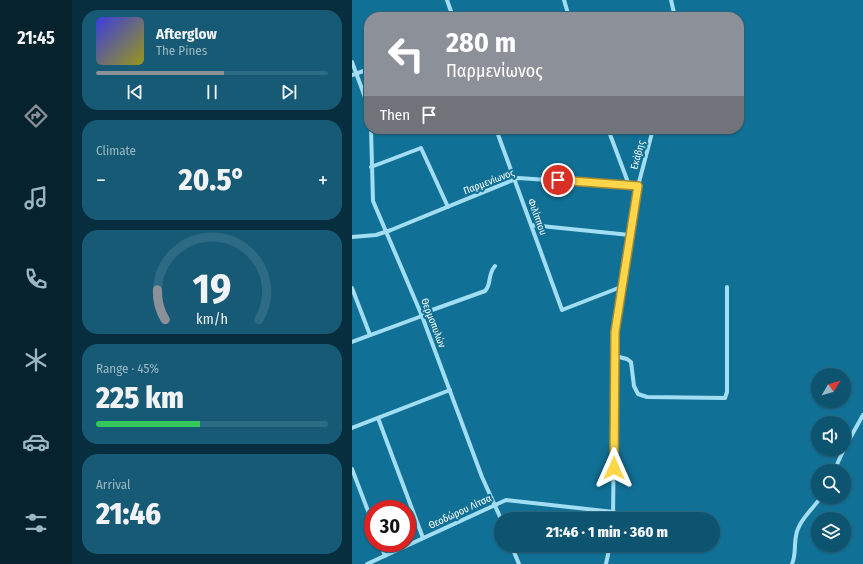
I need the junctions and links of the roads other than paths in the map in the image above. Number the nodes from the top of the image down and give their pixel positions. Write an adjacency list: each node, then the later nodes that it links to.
1 (447, 0): 4 (street)
2 (564, 0): 5 (street)
3 (671, 0): 6 (street)
4 (451, 12)
5 (568, 12)
6 (674, 12)
7 (352, 62): 9 (street)
8 (364, 71): 9 (street)
9 (354, 74): 10 (street)
10 (364, 97)
11 (371, 134): 15 (street, Θερμοπυλών)
12 (498, 134): 16 (street, Φιλίππου)
13 (610, 134): 17 (street)
14 (652, 134): 18 (street, Εκάβης)
15 (371, 167): 19 (street); 21 (street, Θερμοπυλών)
16 (515, 179): 17 (street, Παρμενίωνος); 19 (street, Παρμενίωνος); 20 (street, Φιλίππου)
17 (629, 185): 18 (street, Παρμενίωνος)
18 (638, 186): 22 (street, Εκάβης)
19 (448, 207): 21 (street, Παρμενίωνος)
20 (531, 225): 22 (street); 25 (street, Φιλίππου)
21 (386, 232): 23 (street, Παρμενίωνος); 28 (street, Θερμοπυλών)
22 (630, 235): 25 (street, Εκάβης)
23 (352, 237)
24 (495, 266): 28 (street)
25 (621, 287): 31 (street, Εκάβης)
26 (727, 287): 31 (street)
27 (352, 288): 29 (street)
28 (422, 315): 29 (street); 32 (street, Θερμοπυλών)
29 (370, 335): 30 (street)
30 (352, 342)
31 (615, 356): 42 (street, Εκάβης)
32 (450, 390): 34 (street); 40 (street, Θερμοπυλών)
33 (863, 415): 36 (street)
34 (378, 418): 35 (street); 43 (street)
35 (352, 428)
36 (851, 436)
37 (352, 469): 38 (street)
38 (364, 500)
39 (816, 504): 51 (street)
40 (494, 505): 41 (street, Θερμοπυλών); 42 (street, Θεοδώρου Λίτσα); 43 (street, Θεοδώρου Λίτσα)
41 (498, 512)
42 (614, 512)
43 (423, 538): 47 (street, Θεοδώρου Λίτσα)
44 (383, 552): 47 (street)
45 (514, 552): 49 (street)
46 (609, 552): 50 (street)
47 (385, 556): 48 (street, Θεοδώρου Λίτσα)
48 (367, 564)
49 (518, 564)
50 (606, 564)
51 (792, 564)

